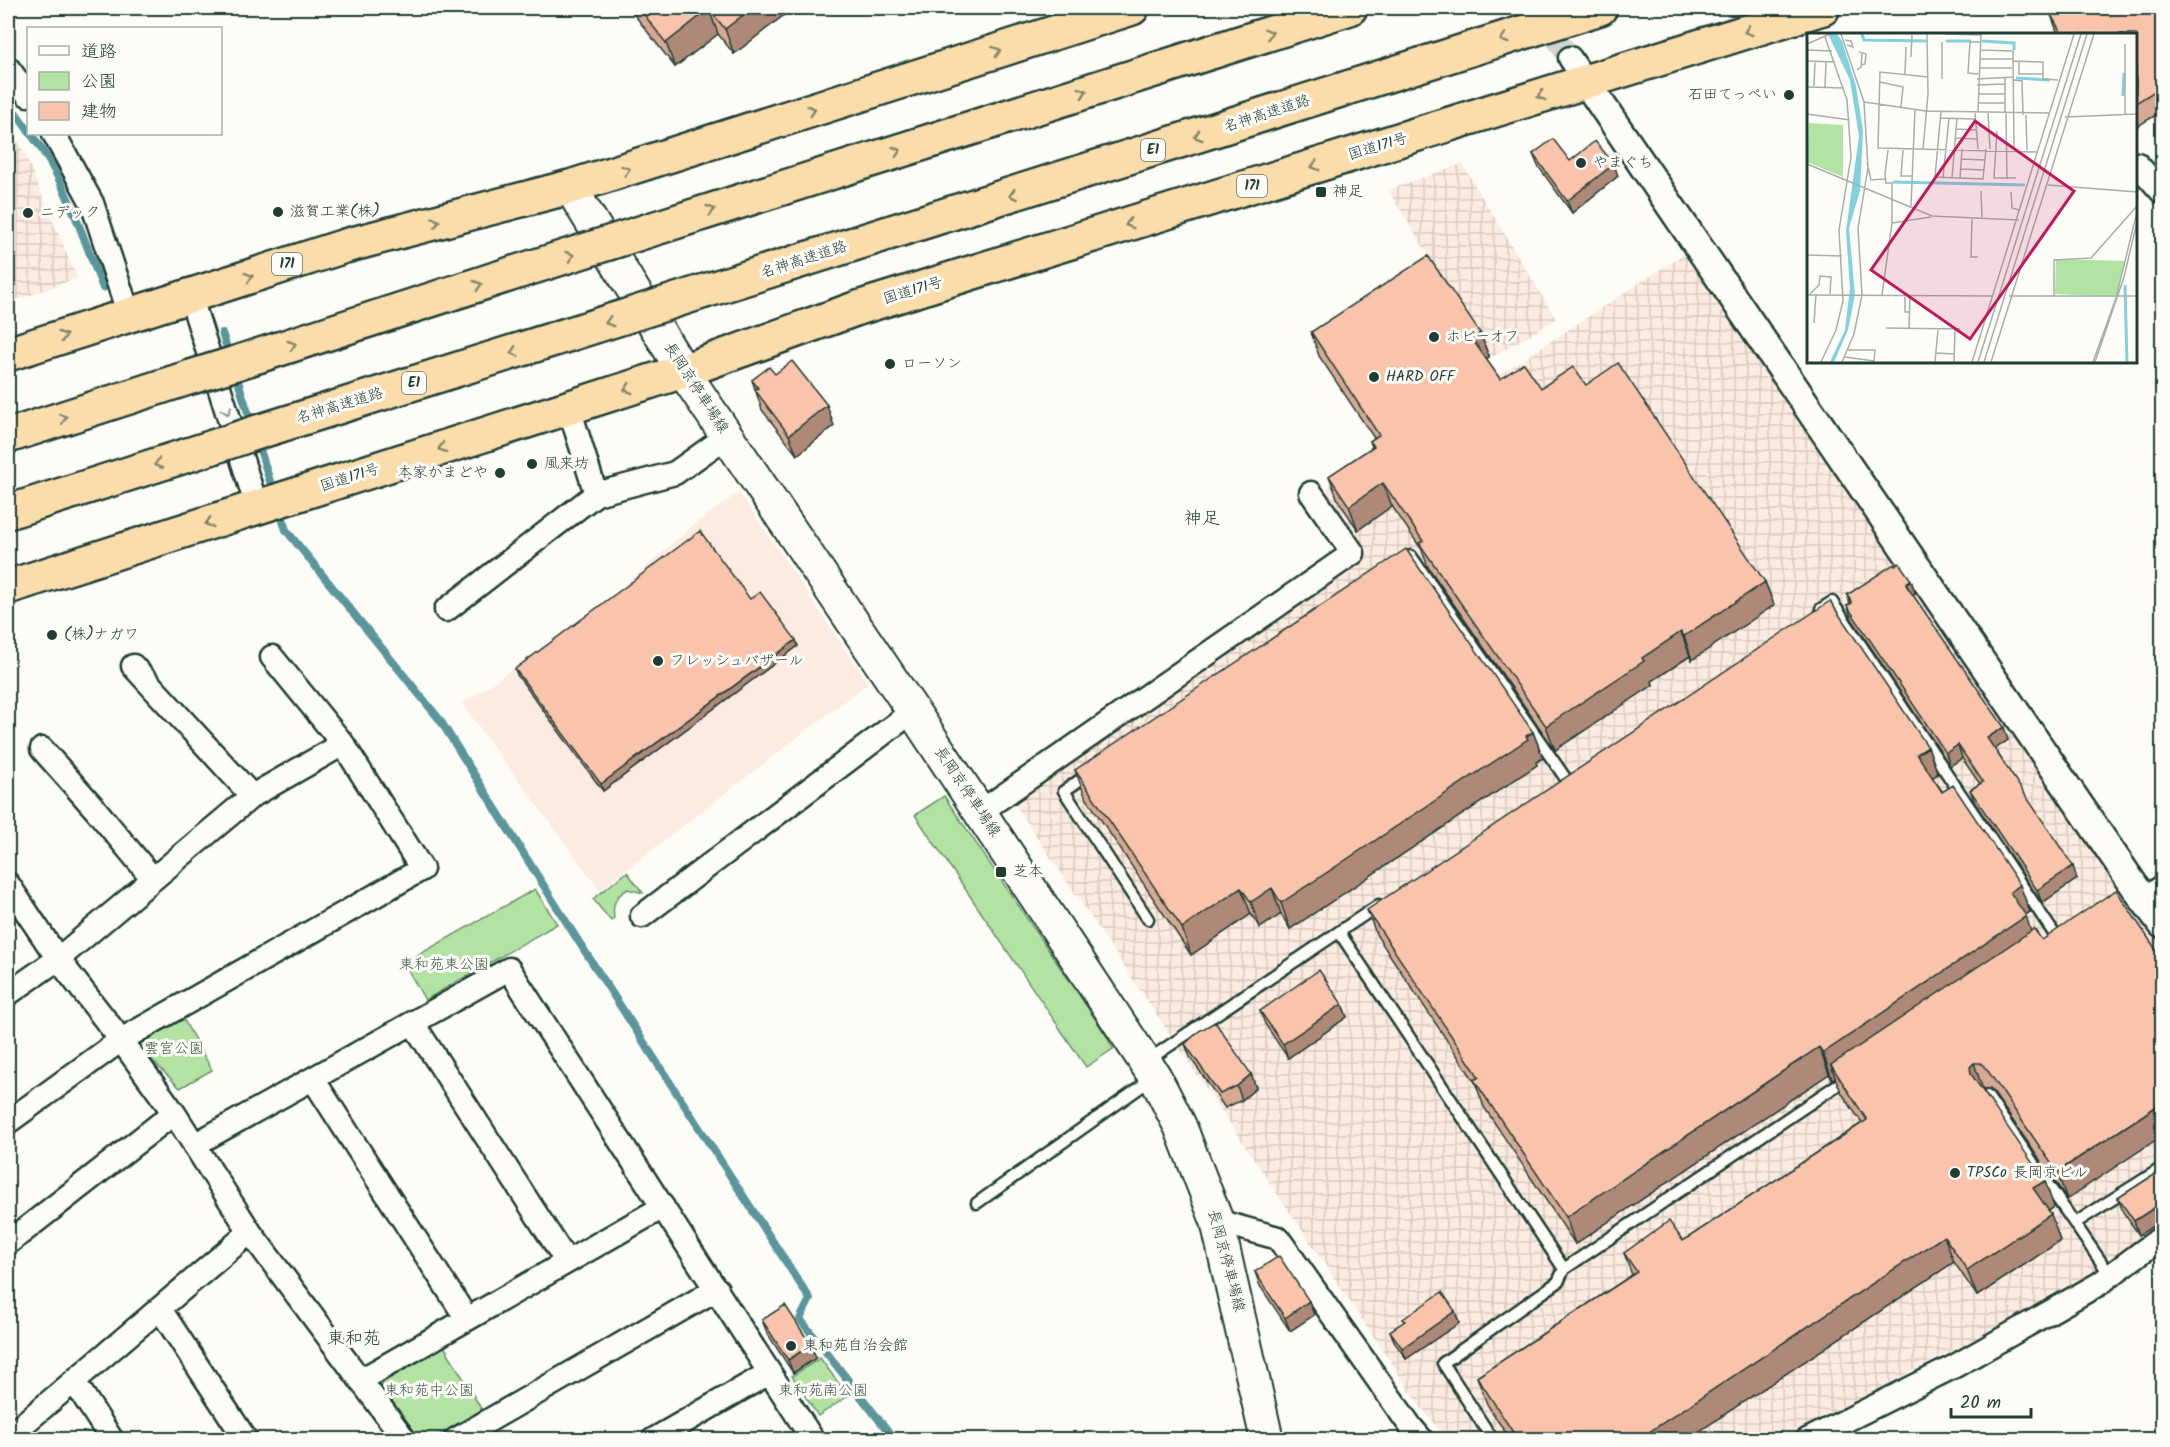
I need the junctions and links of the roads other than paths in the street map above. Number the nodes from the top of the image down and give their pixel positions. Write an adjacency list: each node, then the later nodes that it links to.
1 (1132, 8): 10 (highway, 171, one-way to 1)
2 (1350, 8): 17 (highway, one-way to 2, bridge)
3 (1600, 8): 22 (highway, 名神高速道路 / E1, one-way to 22, bridge)
4 (1823, 8): 6 (highway, 国道171号 / 171, one-way to 6)
5 (8, 68): 7 (street)
6 (1578, 70): 15 (highway, 国道171号 / 171, one-way to 15); 40 (street)
7 (27, 94)
8 (55, 135): 13 (street)
9 (2137, 164): 11 (street)
10 (570, 188): 12 (highway, 171, one-way to 10); 15 (main road, 長岡京停車場線)
11 (2163, 192)
12 (190, 295): 13 (highway, 171); 21 (street, one-way to 21)
13 (129, 315): 14 (highway, 171, one-way to 13)
14 (8, 354)
15 (684, 371): 16 (highway, 国道171号 / 171, one-way to 16); 18 (main road, 長岡京停車場線)
16 (569, 408): 20 (street); 21 (highway, 国道171号 / 171, one-way to 21)
17 (8, 436)
18 (727, 436): 20 (street); 29 (main road, 長岡京停車場線)
19 (1311, 493): 37 (street)
20 (596, 494): 25 (street)
21 (270, 503): 24 (highway, 国道171号 / 171, one-way to 24)
22 (8, 512)
23 (1391, 569): 34 (lane)
24 (8, 587)
25 (446, 610)
26 (1812, 615): 46 (lane)
27 (272, 657): 30 (street)
28 (133, 666): 36 (street)
29 (913, 711): 37 (main road, 長岡京停車場線); 42 (street)
30 (343, 744): 36 (street); 52 (street)
31 (42, 749): 38 (street)
32 (1103, 764): 43 (lane)
33 (1576, 773): 34 (lane)
34 (1566, 779): 35 (lane)
35 (1557, 786)
36 (252, 796): 38 (street)
37 (980, 812): 53 (main road, 長岡京停車場線)
38 (153, 879): 49 (street)
39 (8, 884): 49 (street)
40 (2153, 893): 44 (street)
41 (1389, 898): 45 (lane)
42 (642, 916)
43 (1148, 919)
44 (2163, 924)
45 (1339, 932): 53 (lane); 69 (lane)
46 (2056, 938): 47 (lane); 48 (lane)
47 (2071, 939)
48 (2046, 945)
49 (58, 959): 50 (street); 52 (street)
50 (8, 993)
51 (413, 1023): 55 (street); 62 (street); 68 (street)
52 (120, 1040): 57 (street); 58 (street)
53 (1150, 1069): 61 (lane); 63 (main road, 長岡京停車場線)
54 (1859, 1070): 69 (lane)
55 (313, 1079): 59 (street); 73 (street)
56 (1987, 1096): 64 (lane)
57 (174, 1113): 59 (street); 67 (street)
58 (8, 1122)
59 (194, 1145): 65 (street)
60 (2163, 1168): 64 (lane)
61 (977, 1203)
62 (663, 1207): 68 (street); 71 (street)
63 (1217, 1221): 84 (main road, 長岡京停車場線); 85 (street)
64 (2075, 1223): 70 (lane)
65 (250, 1232): 72 (street); 75 (street)
66 (2163, 1237): 70 (street)
67 (8, 1243)
68 (567, 1262): 73 (street)
69 (1564, 1269): 86 (lane)
70 (2110, 1275): 87 (street)
71 (717, 1289): 74 (street); 81 (street)
72 (160, 1309): 76 (street); 79 (street)
73 (467, 1319): 75 (street)
74 (769, 1373): 82 (street); 83 (street)
75 (361, 1380): 80 (street)
76 (74, 1381): 77 (street); 78 (street)
77 (8, 1437)
78 (112, 1440)
79 (246, 1440)
80 (405, 1440)
81 (455, 1440)
82 (653, 1440)
83 (813, 1440)
84 (1267, 1440)
85 (1422, 1440)
86 (1493, 1440)
87 (1808, 1440)

